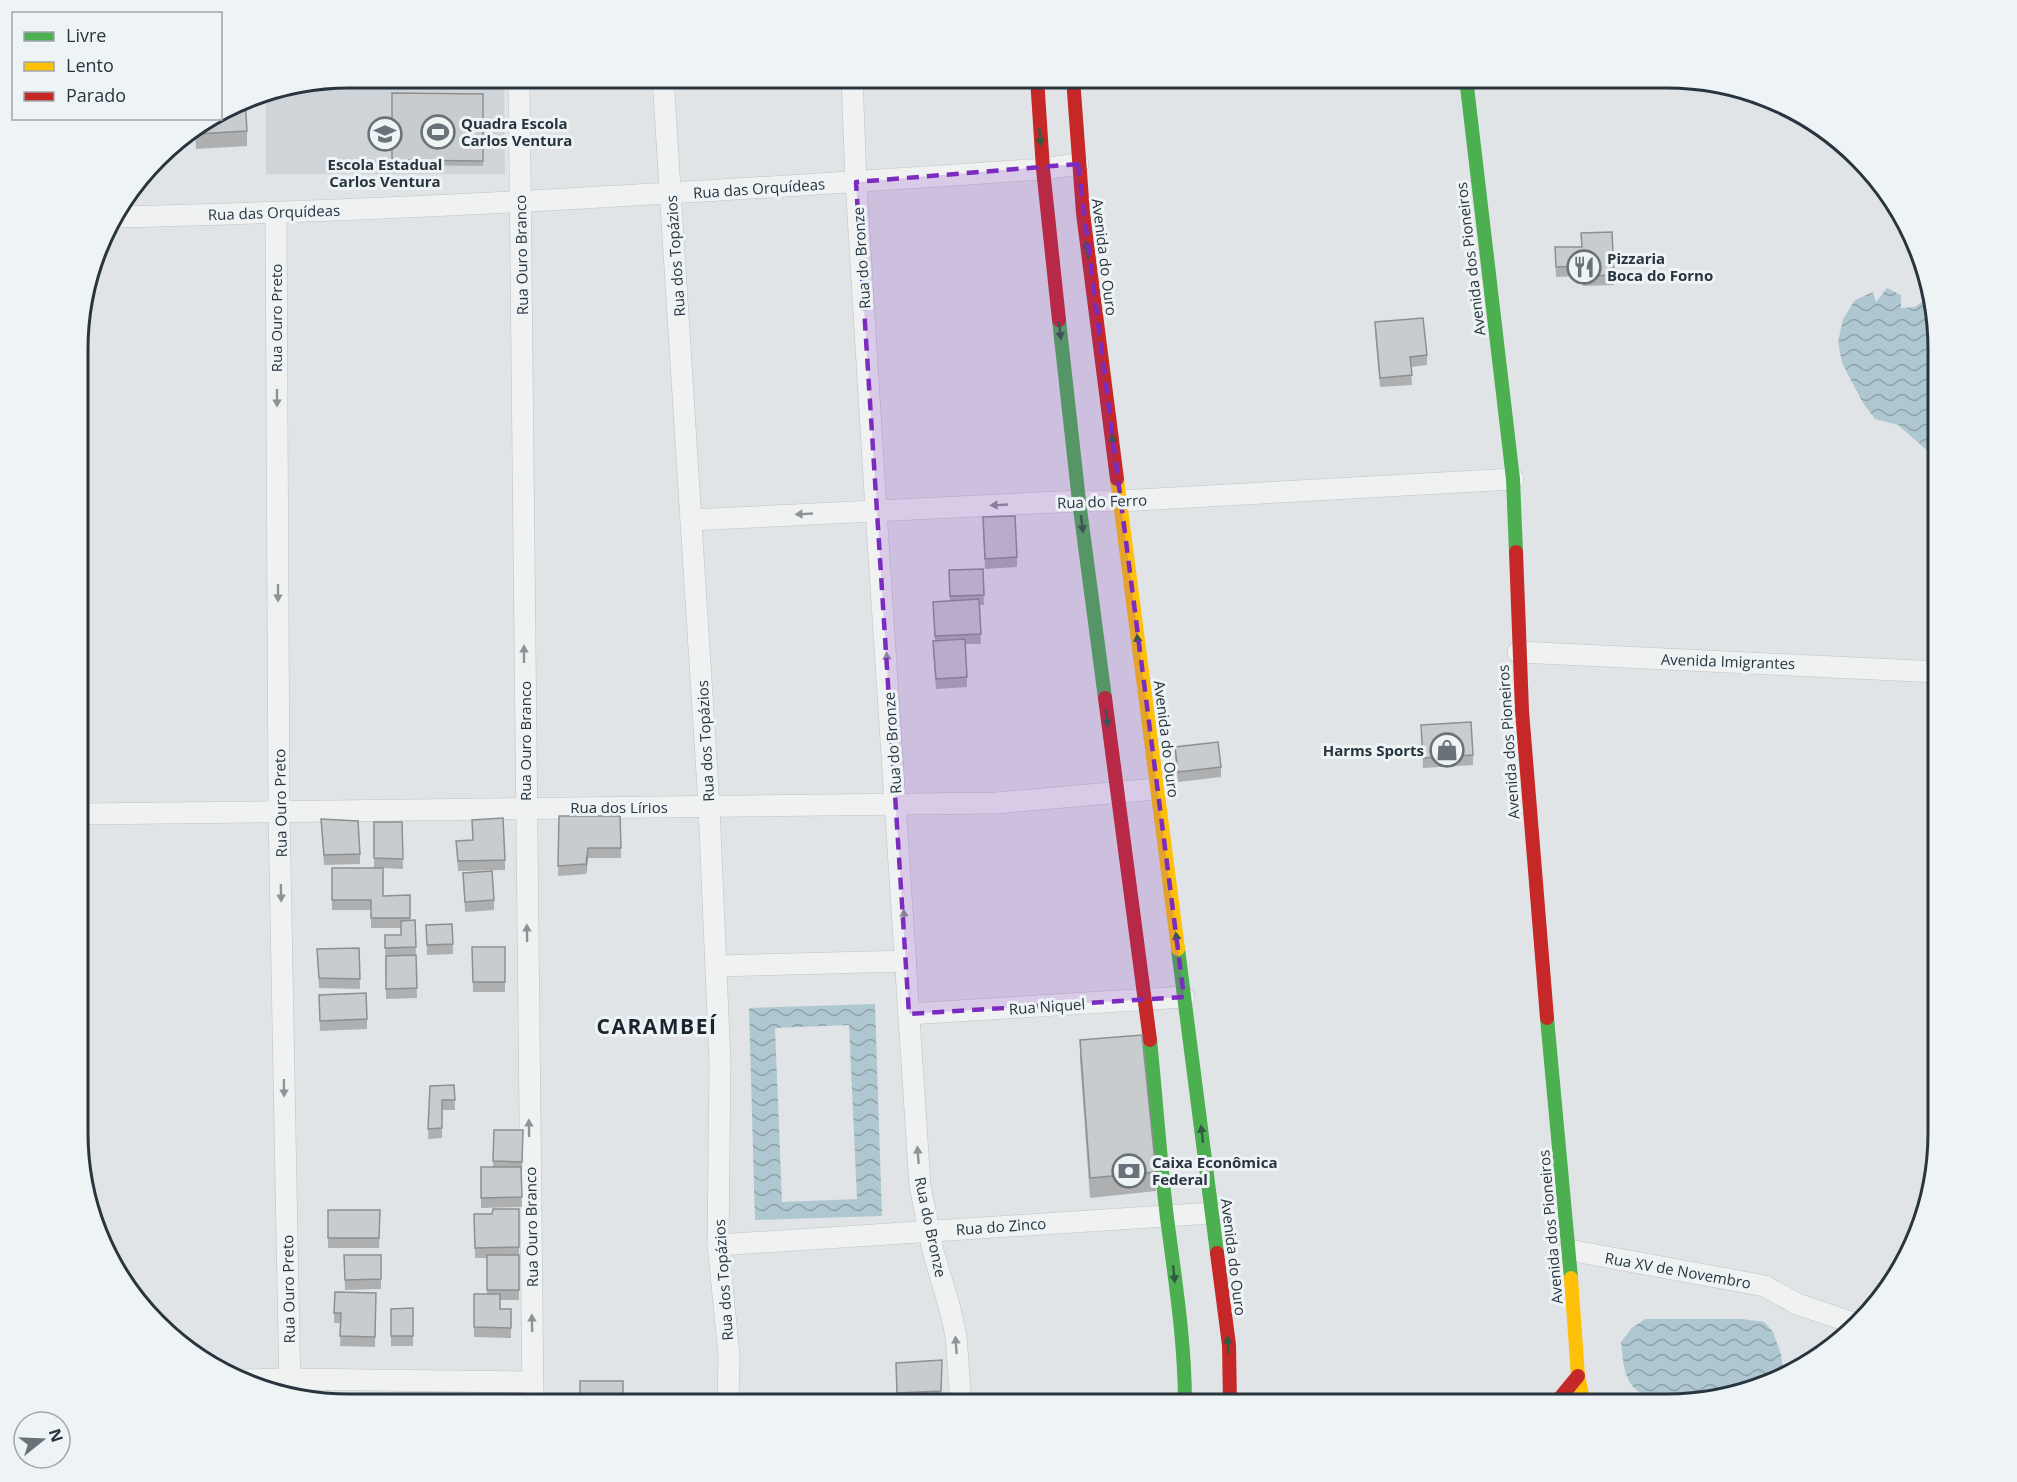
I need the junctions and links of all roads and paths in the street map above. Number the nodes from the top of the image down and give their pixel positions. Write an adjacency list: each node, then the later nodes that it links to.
1 (519, 89): 11 (street, Rua Ouro Branco)
2 (664, 89): 10 (street, Rua dos Topázios)
3 (852, 89): 9 (street, Rua do Bronze)
4 (1038, 89): 8 (street, one-way to 8)
5 (1074, 89): 7 (street, Avenida do Ouro)
6 (1467, 89): 14 (street, Avenida dos Pioneiros)
7 (1078, 164): 8 (street, Rua das Orquídeas); 16 (street, Avenida do Ouro, one-way to 7)
8 (1043, 169): 9 (street, Rua das Orquídeas); 15 (street, one-way to 15)
9 (856, 182): 10 (street, Rua das Orquídeas); 17 (street, Rua do Bronze)
10 (671, 194): 11 (street, Rua das Orquídeas); 18 (street, Rua dos Topázios)
11 (520, 202): 12 (street, Rua das Orquídeas); 25 (street, Rua Ouro Branco, one-way to 11)
12 (276, 213): 13 (street, Rua das Orquídeas); 26 (street, Rua Ouro Preto, one-way to 26)
13 (124, 217)
14 (1513, 479): 16 (street, Rua do Ferro); 19 (street, Avenida dos Pioneiros)
15 (1079, 501): 16 (street, Rua do Ferro); 17 (street, Rua do Ferro, one-way to 17); 22 (street, one-way to 22)
16 (1120, 501): 21 (street, Avenida do Ouro, one-way to 16)
17 (876, 510): 18 (street, Rua do Ferro, one-way to 18); 23 (street, Rua do Bronze, one-way to 17)
18 (691, 520): 24 (street, Rua dos Topázios)
19 (1518, 652): 20 (street, Avenida Imigrantes); 37 (street, Avenida dos Pioneiros)
20 (1928, 672)
21 (1156, 789): 22 (street, Rua dos Lírios); 30 (street, Avenida do Ouro, one-way to 21)
22 (1117, 791): 23 (street, Rua dos Lírios); 31 (street)
23 (897, 805): 24 (street, Rua dos Lírios); 28 (street, Rua do Bronze, one-way to 23)
24 (709, 806): 25 (street, Rua dos Lírios); 29 (street, Rua dos Topázios)
25 (525, 807): 26 (street, Rua dos Lírios); 40 (street, Rua Ouro Branco, one-way to 25)
26 (279, 812): 27 (street, Rua dos Lírios); 41 (street, Rua Ouro Preto, one-way to 41)
27 (88, 814)
28 (906, 961): 29 (street); 32 (street, Rua do Bronze)
29 (716, 966): 36 (street, Rua dos Topázios)
30 (1184, 997): 31 (street, Rua Niquel); 33 (street, Avenida do Ouro, one-way to 30)
31 (1146, 999): 32 (street, Rua Niquel); 34 (street)
32 (909, 1014): 35 (street, Rua do Bronze, one-way to 32)
33 (1212, 1213): 34 (street, Rua do Zinco); 46 (street, Avenida do Ouro, one-way to 33)
34 (1167, 1215): 35 (street, Rua do Zinco); 45 (street, one-way to 45)
35 (929, 1231): 36 (street, Rua do Zinco); 44 (street, Rua do Bronze, one-way to 35)
36 (718, 1245): 43 (street, Rua dos Topázios)
37 (1569, 1250): 38 (street, Rua XV de Novembro); 39 (street, Avenida dos Pioneiros)
38 (1848, 1321)
39 (1578, 1376): 47 (street); 48 (street, Avenida dos Pioneiros)
40 (532, 1382): 41 (street); 42 (street, Rua Ouro Branco)
41 (290, 1386)
42 (532, 1394)
43 (728, 1394)
44 (960, 1394)
45 (1185, 1394)
46 (1230, 1394)
47 (1563, 1394)
48 (1582, 1394)

